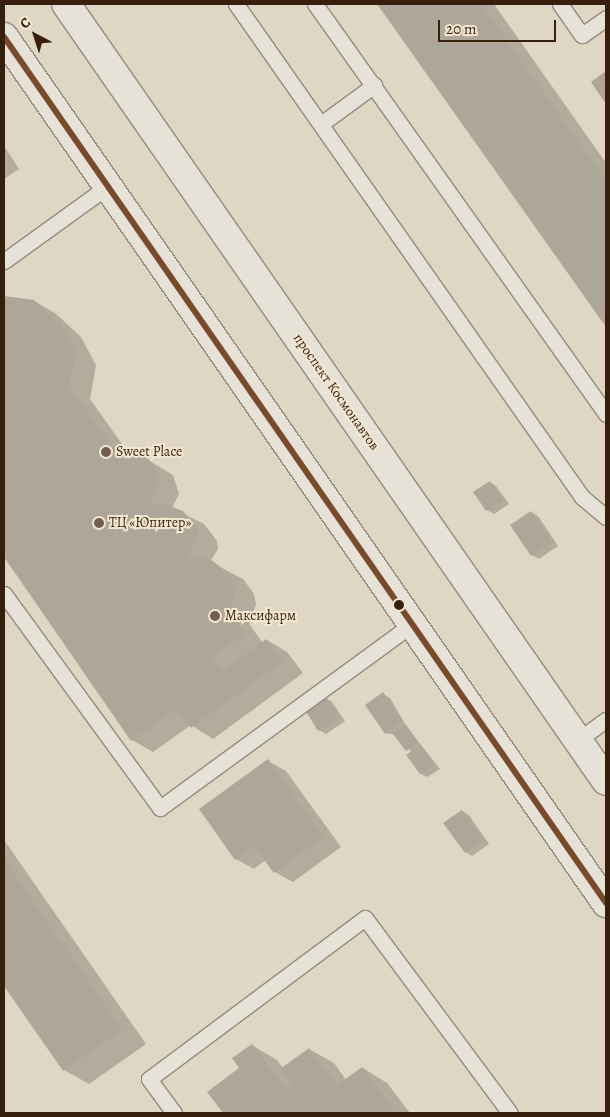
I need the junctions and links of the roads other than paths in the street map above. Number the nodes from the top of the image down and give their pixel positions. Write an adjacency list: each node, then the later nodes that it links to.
1 (66, 4): 16 (street, проспект Космонавтов)
2 (236, 4): 8 (lane)
3 (315, 4): 7 (lane)
4 (560, 4): 5 (lane)
5 (606, 18)
6 (4, 37): 9 (street)
7 (374, 85): 8 (lane); 11 (lane)
8 (320, 124): 12 (lane)
9 (108, 186): 10 (lane); 14 (street)
10 (4, 261)
11 (606, 414)
12 (606, 517)
13 (4, 594): 14 (lane)
14 (412, 624): 18 (street)
15 (606, 720): 16 (lane)
16 (578, 740): 17 (street, проспект Космонавтов)
17 (606, 781)
18 (606, 903)
19 (174, 1113): 20 (lane)
20 (510, 1113)

